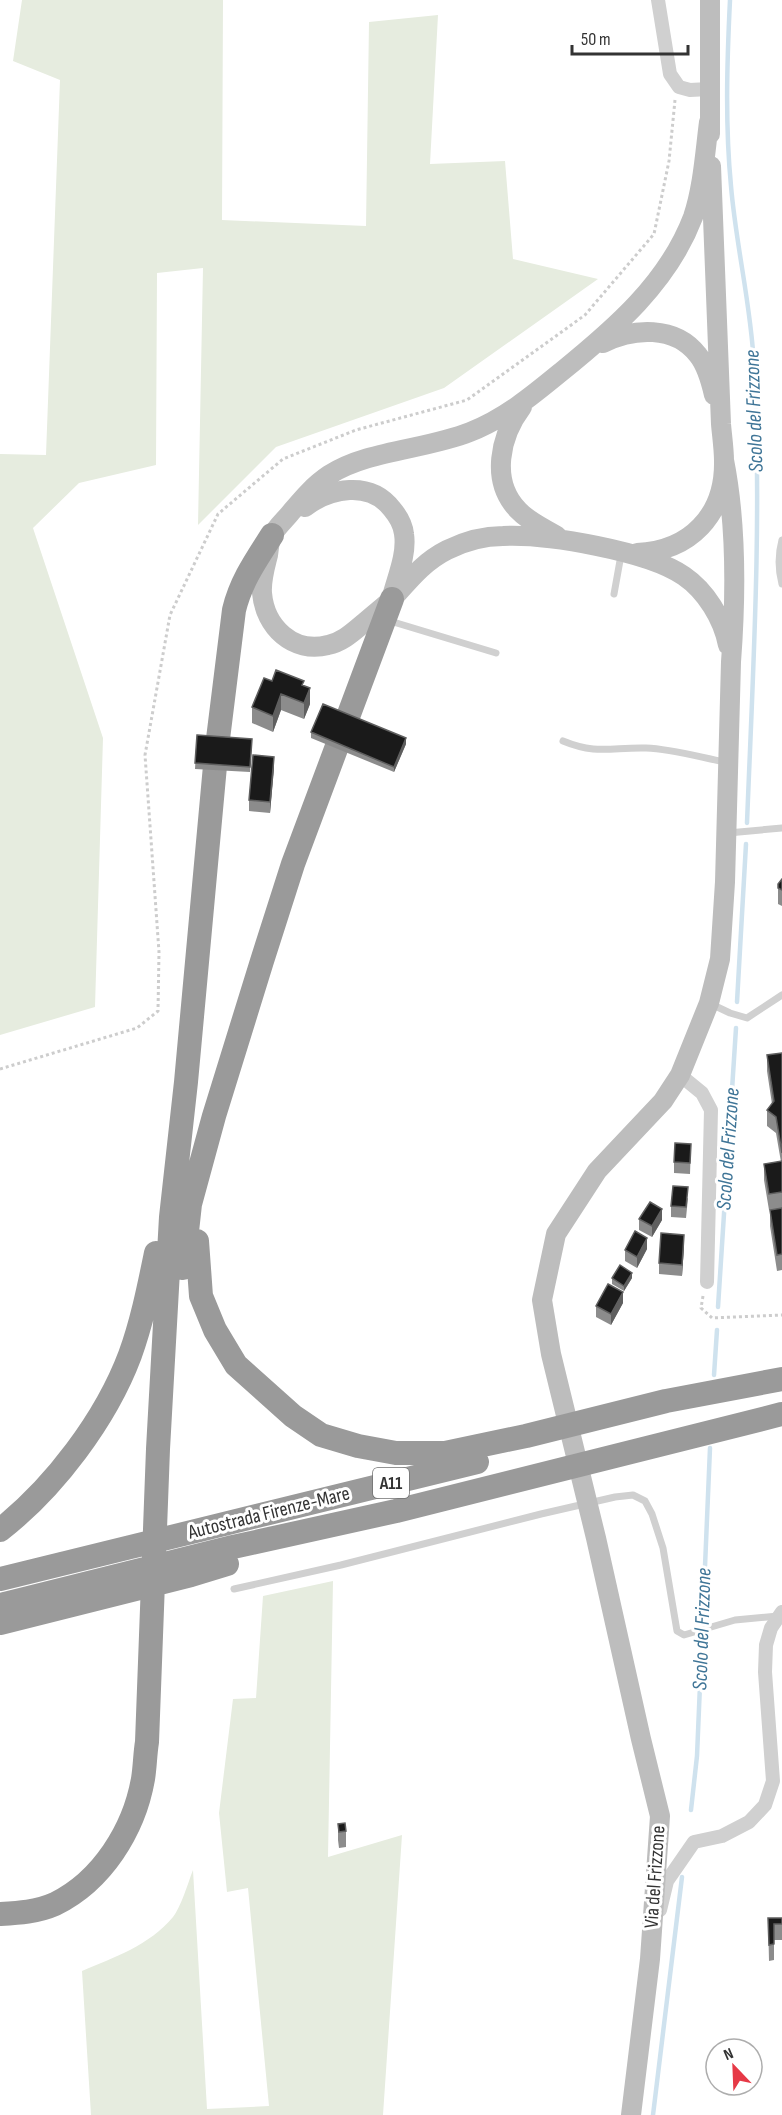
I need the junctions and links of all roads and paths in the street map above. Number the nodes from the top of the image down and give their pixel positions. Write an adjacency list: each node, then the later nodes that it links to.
1 (658, 0): 3 (street)
2 (710, 0): 4 (main road)
3 (679, 87): 4 (street); 25 (path)
4 (709, 89): 5 (main road)
5 (709, 122): 6 (main road); 8 (main road)
6 (589, 349): 7 (main road); 8 (main road)
7 (530, 398): 10 (main road); 11 (main road)
8 (721, 424): 9 (main road)
9 (724, 460): 13 (main road); 18 (main road)
10 (275, 531): 16 (main road); 16 (main road); 27 (highway)
11 (564, 540): 13 (main road); 16 (main road)
12 (782, 540): 14 (lane)
13 (625, 553): 15 (lane); 18 (main road)
14 (782, 584)
15 (614, 594)
16 (388, 609): 17 (lane); 28 (highway)
17 (496, 653)
18 (731, 662): 20 (main road, Via del Frizzone)
19 (562, 741): 20 (lane)
20 (728, 763): 22 (main road, Via del Frizzone)
21 (782, 828): 22 (lane)
22 (726, 833): 24 (main road, Via del Frizzone)
23 (782, 995): 24 (lane)
24 (709, 1003): 26 (main road, Via del Frizzone)
25 (0, 1069)
26 (681, 1074): 29 (street); 45 (main road, Via del Frizzone)
27 (186, 1082): 34 (highway); 36 (highway)
28 (214, 1116): 31 (highway); 34 (highway)
29 (707, 1282): 30 (path)
30 (782, 1315)
31 (782, 1379)
32 (782, 1387): 37 (highway, Autostrada Firenze-Mare / A11)
33 (782, 1414): 35 (highway, Autostrada Firenze-Mare / A11)
34 (165, 1450): 42 (highway)
35 (396, 1511): 39 (highway, Autostrada Firenze-Mare / A11); 41 (highway)
36 (0, 1530)
37 (0, 1579)
38 (234, 1589): 40 (lane)
39 (0, 1605)
40 (780, 1614): 45 (street)
41 (0, 1623)
42 (157, 1651): 43 (highway); 44 (highway)
43 (0, 1914)
44 (0, 1927)
45 (650, 1959): 46 (main road, Via del Frizzone)
46 (630, 2115)

